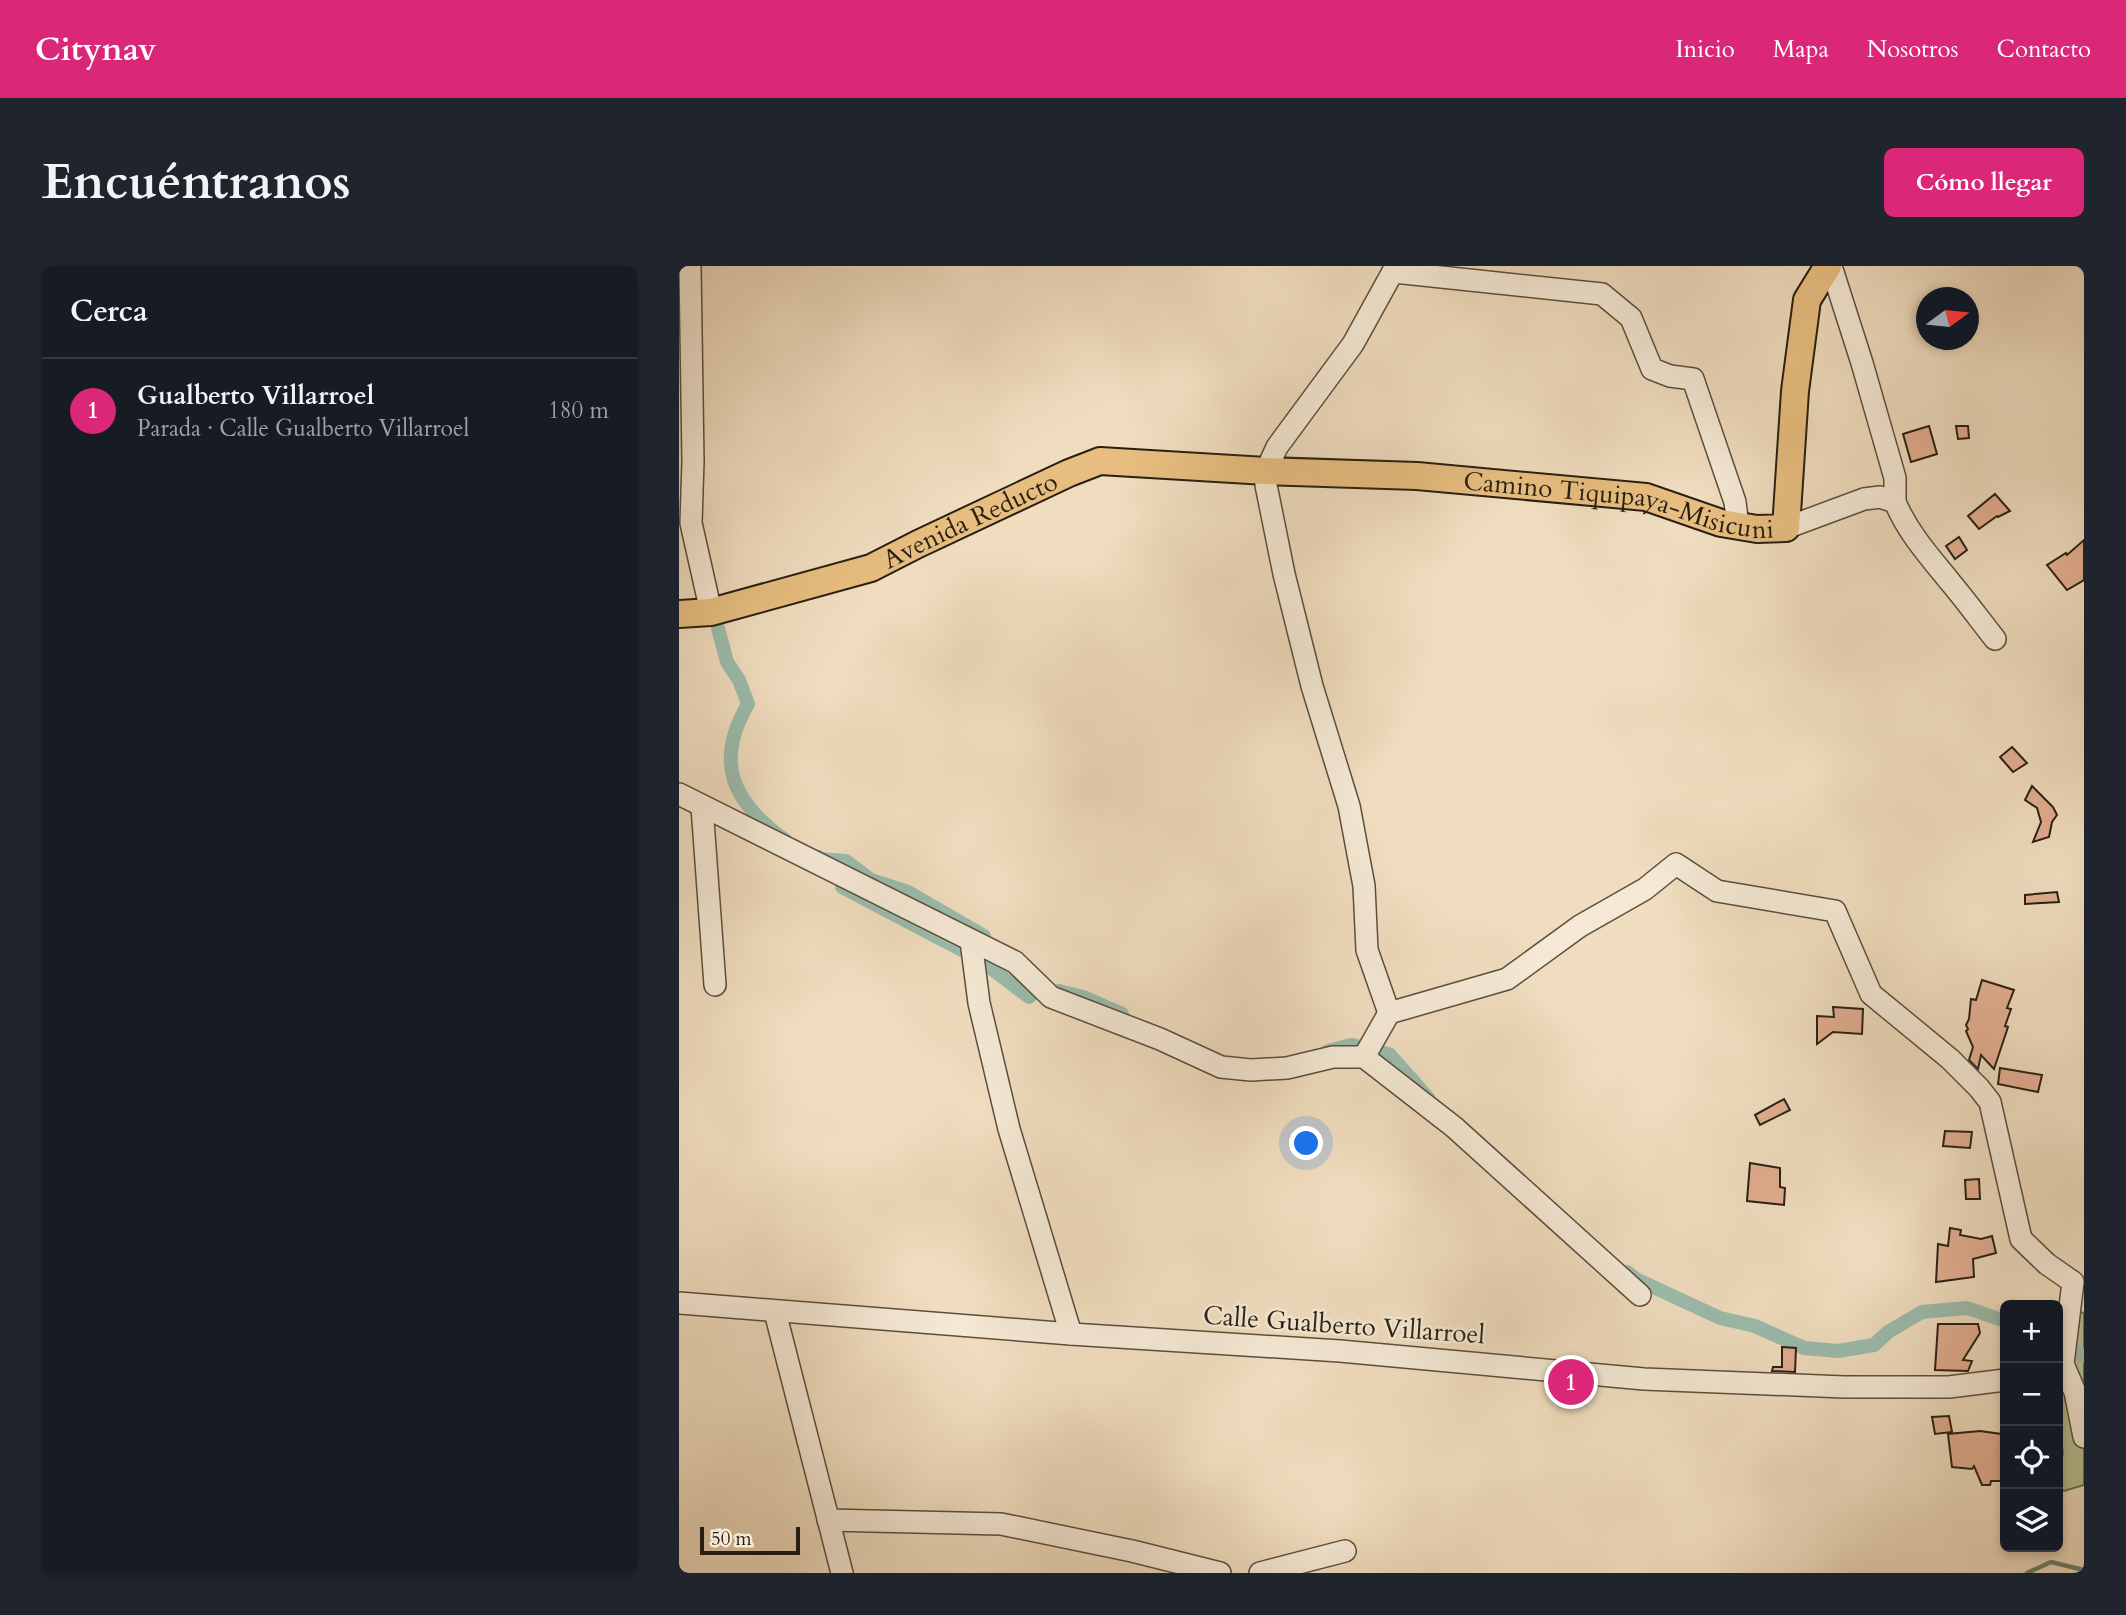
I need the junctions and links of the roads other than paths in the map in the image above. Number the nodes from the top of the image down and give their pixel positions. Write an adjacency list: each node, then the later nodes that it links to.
1 (690, 266): 8 (street)
2 (1829, 266): 5 (street); 7 (main road, Camino Tiquipaya-Misicuni)
3 (1395, 269): 4 (street); 6 (street)
4 (1266, 471): 6 (main road, Camino Tiquipaya-Misicuni); 8 (main road, Avenida Reducto); 15 (street)
5 (1895, 502): 7 (street); 10 (street)
6 (1738, 526): 7 (main road, Camino Tiquipaya-Misicuni)
7 (1786, 528)
8 (711, 612): 9 (main road, Avenida Reducto)
9 (679, 614)
10 (1995, 639)
11 (679, 794): 12 (street)
12 (702, 807): 13 (street); 14 (street)
13 (971, 941): 16 (street); 20 (street)
14 (715, 985)
15 (1389, 1013): 16 (street); 21 (street)
16 (1364, 1057): 17 (street)
17 (1640, 1295)
18 (679, 1303): 19 (street, Calle Gualberto Villarroel)
19 (775, 1312): 20 (street, Calle Gualberto Villarroel); 25 (street)
20 (1071, 1334): 23 (street, Calle Gualberto Villarroel)
21 (2060, 1363)
22 (2063, 1370): 24 (street)
23 (2000, 1381)
24 (2084, 1437)
25 (828, 1520): 27 (street); 28 (street)
26 (1345, 1551): 29 (street)
27 (842, 1573)
28 (1220, 1573)
29 (1260, 1573)

